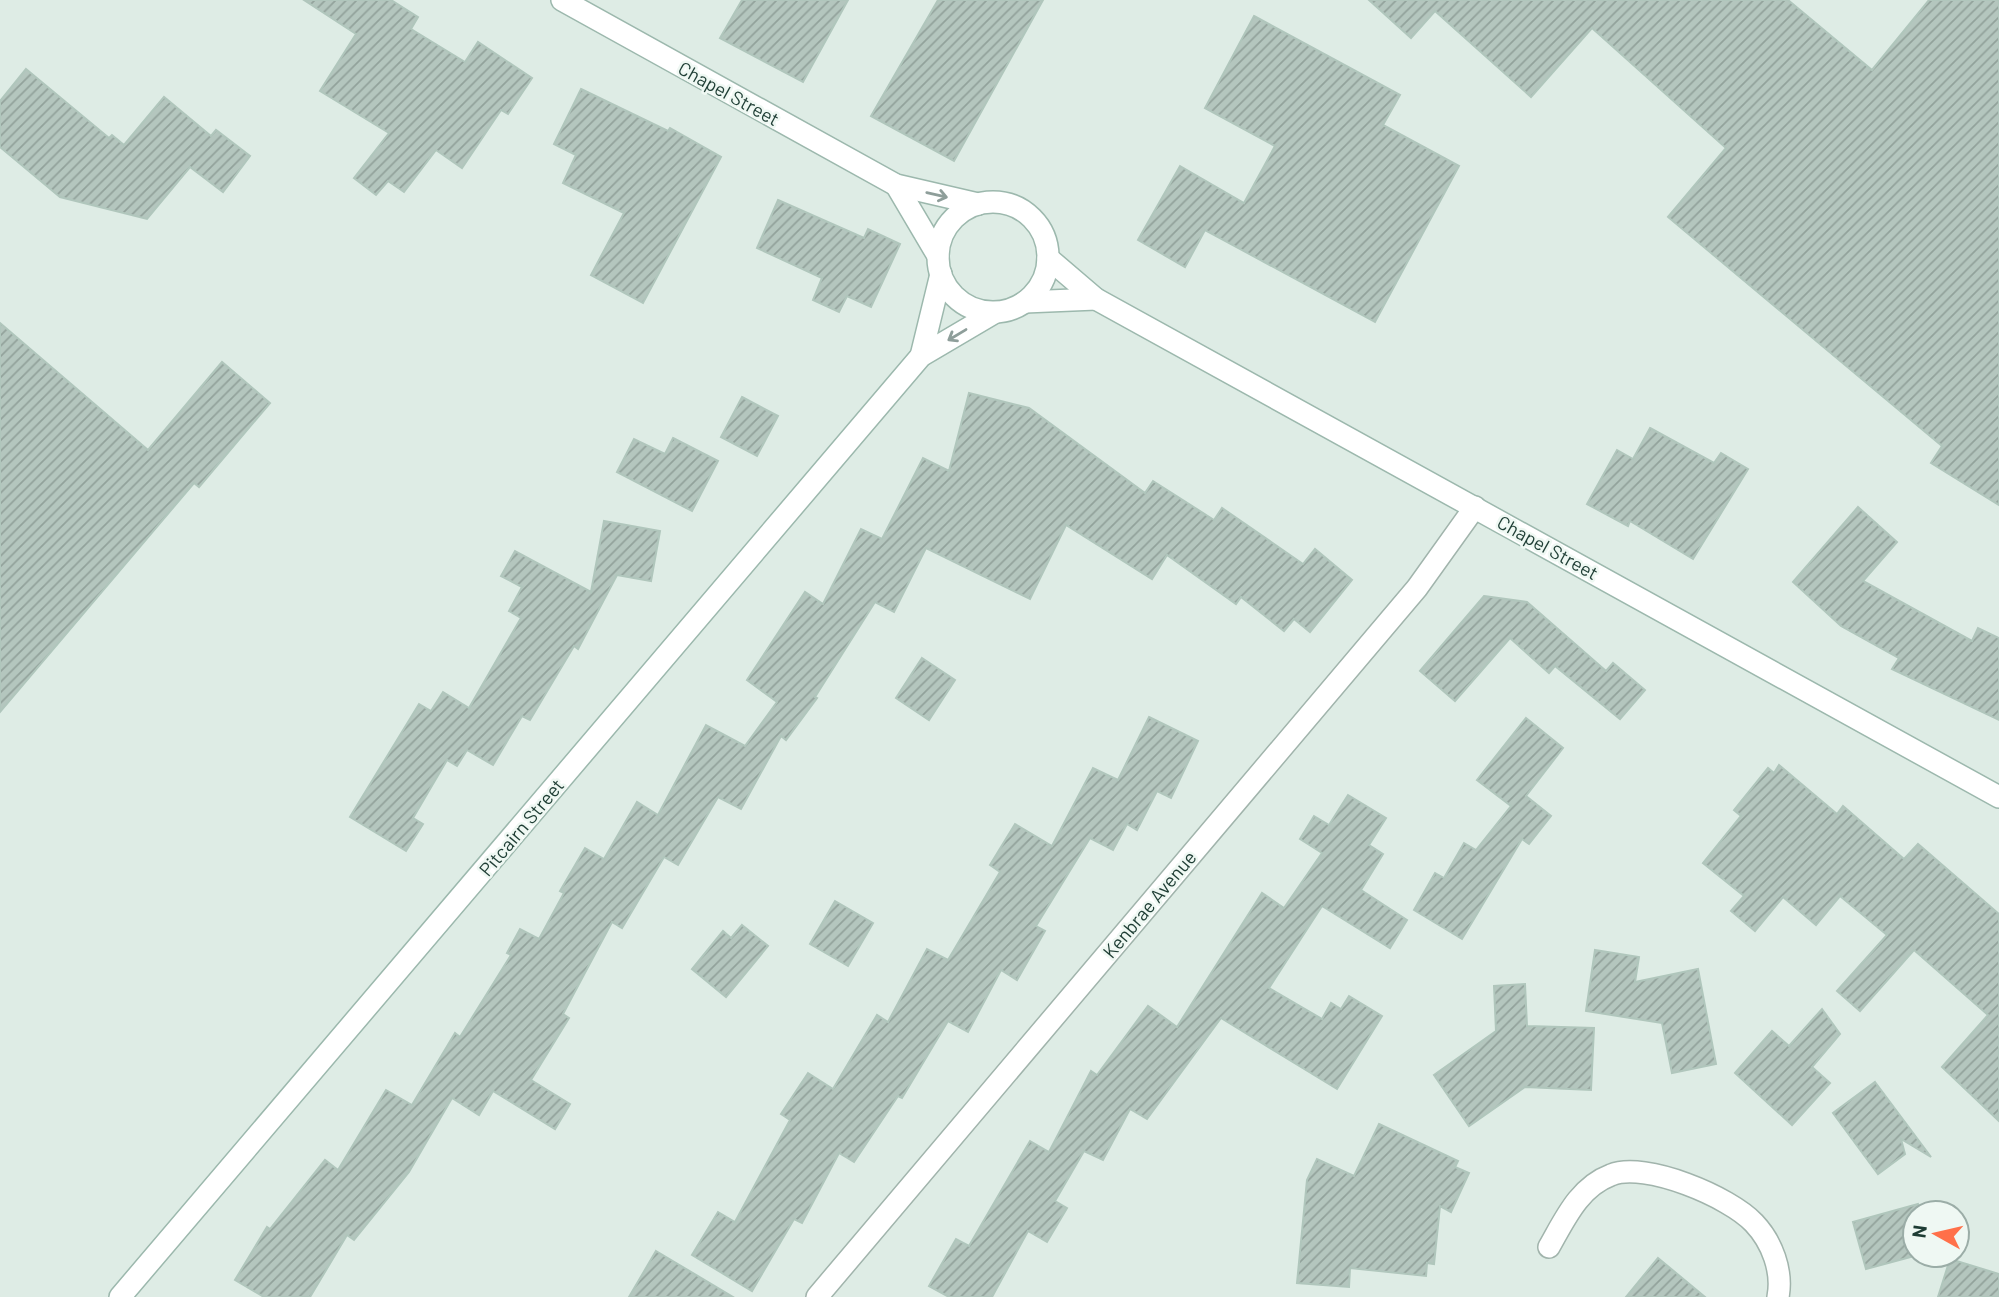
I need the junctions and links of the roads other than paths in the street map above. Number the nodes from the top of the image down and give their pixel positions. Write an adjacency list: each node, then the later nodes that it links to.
1 (562, 0): 2 (street, Chapel Street)
2 (896, 186): 3 (street, Chapel Street, one-way to 3); 5 (street, Chapel Street)
3 (978, 204): 4 (street); 5 (street)
4 (1048, 258): 6 (street, Chapel Street); 7 (street)
5 (940, 265): 8 (street); 9 (street, Pitcairn Street)
6 (1096, 299): 7 (street); 10 (street, Chapel Street)
7 (1026, 302): 8 (street)
8 (994, 313): 9 (street, Pitcairn Street, one-way to 9)
9 (921, 356): 13 (street, Pitcairn Street)
10 (1475, 507): 11 (street, Chapel Street); 14 (street, Kenbrae Avenue)
11 (1999, 797)
12 (1549, 1247): 15 (street)
13 (120, 1297)
14 (817, 1297)
15 (1778, 1297)

